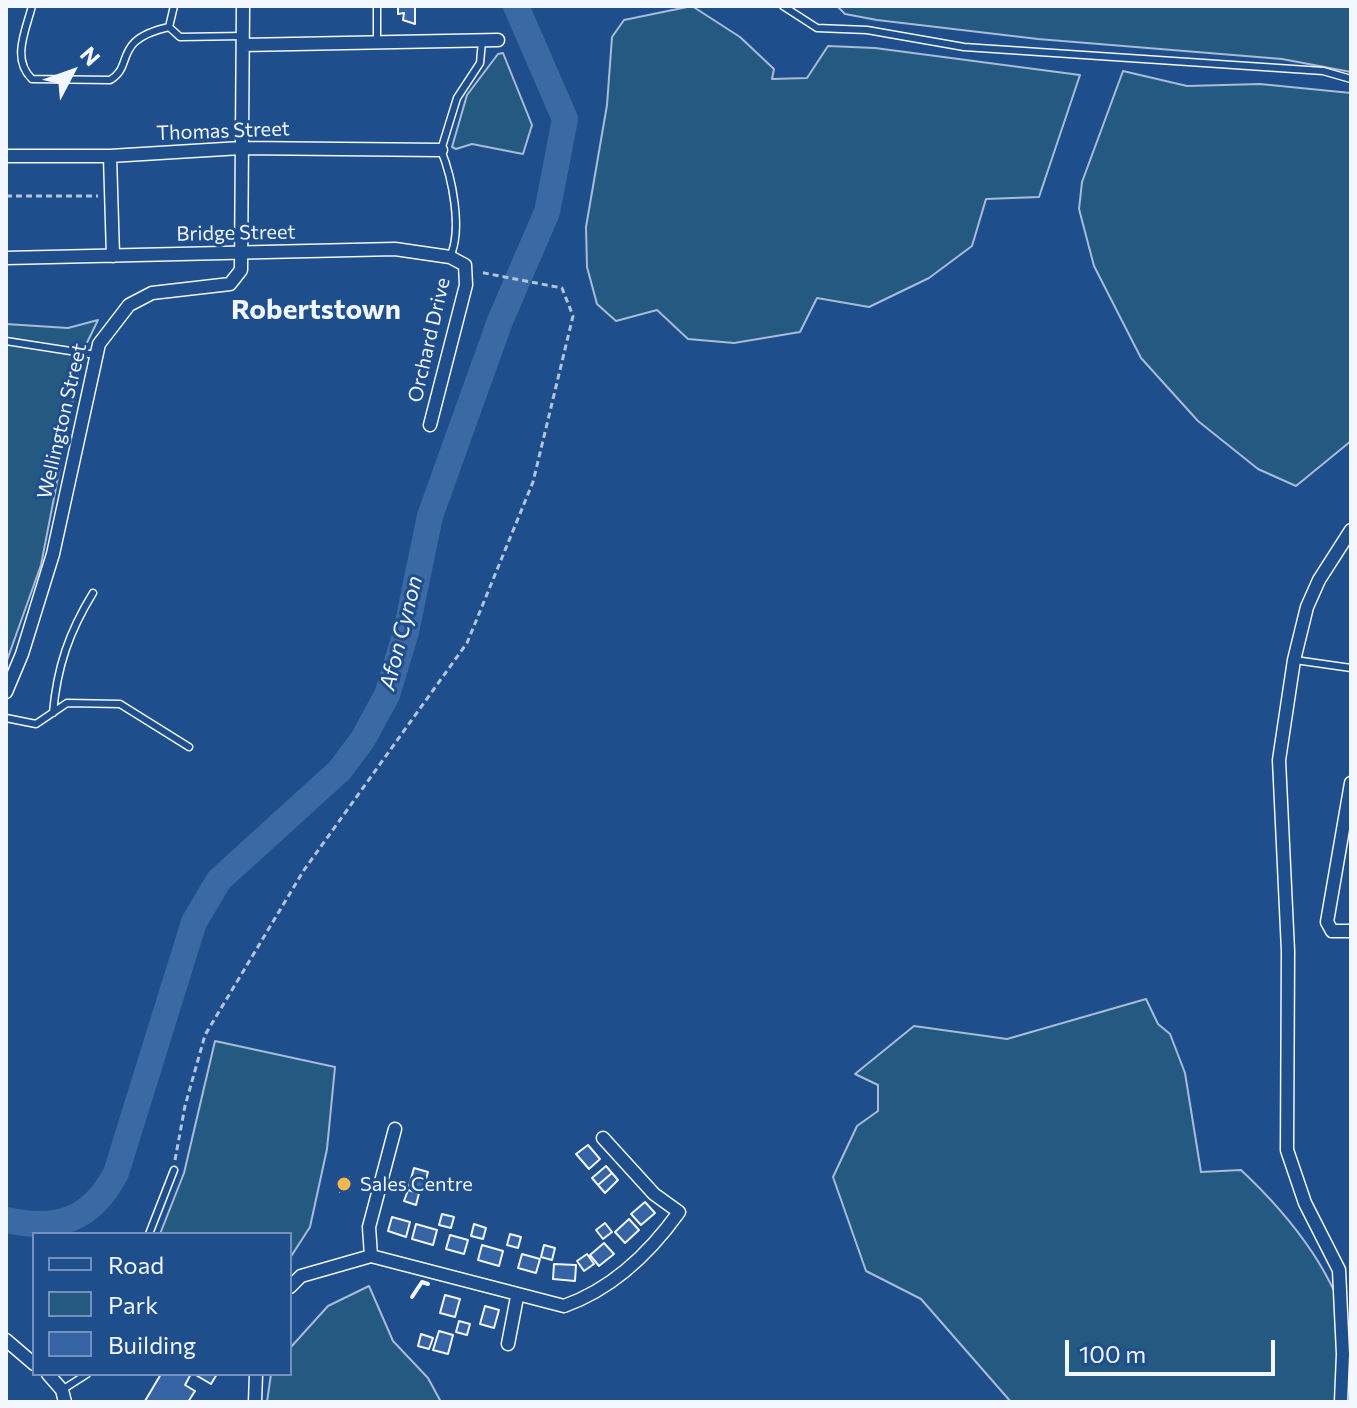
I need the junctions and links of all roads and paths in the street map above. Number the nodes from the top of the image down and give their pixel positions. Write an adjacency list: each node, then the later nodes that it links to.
1 (32, 6): 6 (lane)
2 (174, 6): 6 (lane)
3 (243, 6): 7 (street)
4 (377, 6): 10 (lane)
5 (783, 6): 11 (lane)
6 (169, 27): 7 (lane)
7 (243, 40): 10 (street); 12 (street)
8 (498, 40): 9 (street)
9 (482, 41): 10 (street); 13 (lane)
10 (377, 42)
11 (1351, 79)
12 (241, 148): 13 (street, Thomas Street); 15 (street, Thomas Street); 18 (street)
13 (441, 150): 20 (lane)
14 (6, 156): 15 (street, Thomas Street)
15 (110, 156): 17 (street)
16 (6, 196): 17 (path)
17 (111, 196): 19 (street)
18 (243, 253): 19 (street, Bridge Street); 20 (street, Bridge Street); 24 (street, Wellington Street)
19 (113, 256): 21 (street, Bridge Street)
20 (450, 257): 22 (street, Bridge Street)
21 (6, 258)
22 (465, 265): 25 (street, Orchard Drive); 38 (path)
23 (6, 341): 24 (lane)
24 (96, 355): 30 (street, Wellington Street)
25 (430, 425)
26 (1351, 530): 28 (street)
27 (93, 593): 31 (lane)
28 (1294, 660): 29 (lane); 42 (street)
29 (1351, 668)
30 (6, 692)
31 (53, 713): 32 (lane); 33 (lane)
32 (6, 718)
33 (189, 747)
34 (1351, 783): 35 (street)
35 (1351, 931)
36 (395, 1129): 40 (street)
37 (603, 1138): 44 (street)
38 (174, 1170): 39 (lane)
39 (150, 1232)
40 (371, 1256): 43 (street); 44 (street)
41 (1351, 1260): 42 (street)
42 (1339, 1270): 53 (street)
43 (292, 1285)
44 (517, 1297): 46 (street)
45 (6, 1340): 47 (street)
46 (508, 1344)
47 (32, 1362)
48 (49, 1376): 51 (street)
49 (85, 1376): 51 (lane)
50 (256, 1376): 52 (street)
51 (64, 1396)
52 (255, 1402)
53 (1341, 1402)

